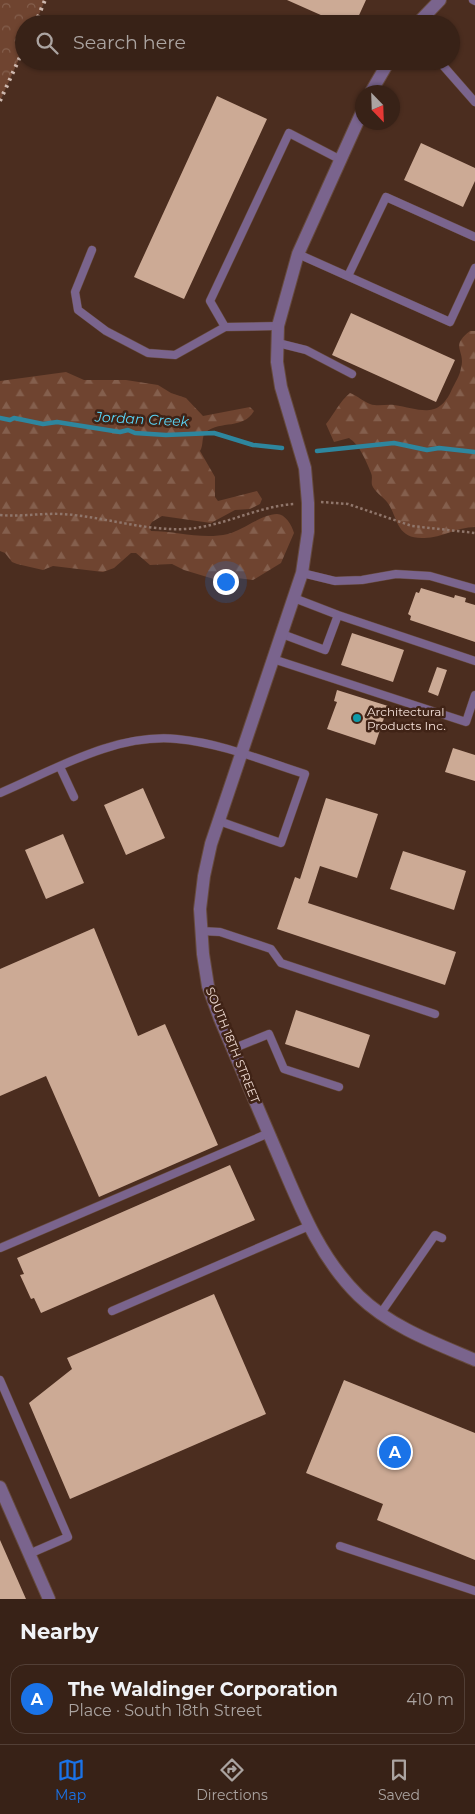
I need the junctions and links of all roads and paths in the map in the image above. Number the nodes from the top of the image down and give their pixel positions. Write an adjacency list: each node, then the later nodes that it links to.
1 (440, 0): 2 (street)
2 (426, 15)
3 (384, 70): 5 (street)
4 (448, 70): 6 (lane)
5 (375, 85)
6 (475, 102)
7 (355, 128): 8 (street, SOUTH 18TH STREET)
8 (341, 160): 11 (street, SOUTH 18TH STREET); 15 (lane)
9 (475, 237): 13 (lane)
10 (92, 250): 15 (lane)
11 (298, 254): 13 (lane); 14 (street, SOUTH 18TH STREET)
12 (475, 268): 13 (lane)
13 (348, 276)
14 (278, 326): 15 (lane); 16 (street, SOUTH 18TH STREET)
15 (224, 327)
16 (278, 343): 17 (lane); 22 (street, SOUTH 18TH STREET)
17 (352, 374)
18 (319, 502): 21 (path)
19 (298, 503): 20 (path)
20 (0, 515)
21 (475, 533)
22 (302, 573): 23 (lane); 24 (street, SOUTH 18TH STREET)
23 (475, 589)
24 (294, 598): 25 (lane); 26 (street, SOUTH 18TH STREET)
25 (338, 615): 26 (lane); 28 (lane)
26 (282, 634): 27 (street, SOUTH 18TH STREET)
27 (273, 659): 29 (lane); 30 (street, SOUTH 18TH STREET)
28 (475, 661)
29 (475, 695)
30 (242, 754): 31 (lane); 34 (street, SOUTH 18TH STREET); 34 (lane)
31 (60, 767): 32 (lane); 33 (lane)
32 (0, 793)
33 (74, 797)
34 (219, 821): 35 (street, SOUTH 18TH STREET)
35 (201, 931): 36 (lane); 37 (street, SOUTH 18TH STREET)
36 (435, 1014)
37 (232, 1049): 38 (lane); 39 (street, SOUTH 18TH STREET)
38 (339, 1087)
39 (268, 1133): 40 (street, SOUTH 18TH STREET); 42 (lane)
40 (309, 1226): 43 (lane); 44 (street, SOUTH 18TH STREET)
41 (442, 1238): 44 (lane)
42 (0, 1248)
43 (112, 1312)
44 (381, 1313): 45 (street, SOUTH 18TH STREET)
45 (475, 1360)
46 (0, 1380): 49 (lane)
47 (0, 1487): 49 (street)
48 (340, 1546): 50 (lane)
49 (29, 1554): 51 (street)
50 (475, 1591)
51 (49, 1599)

